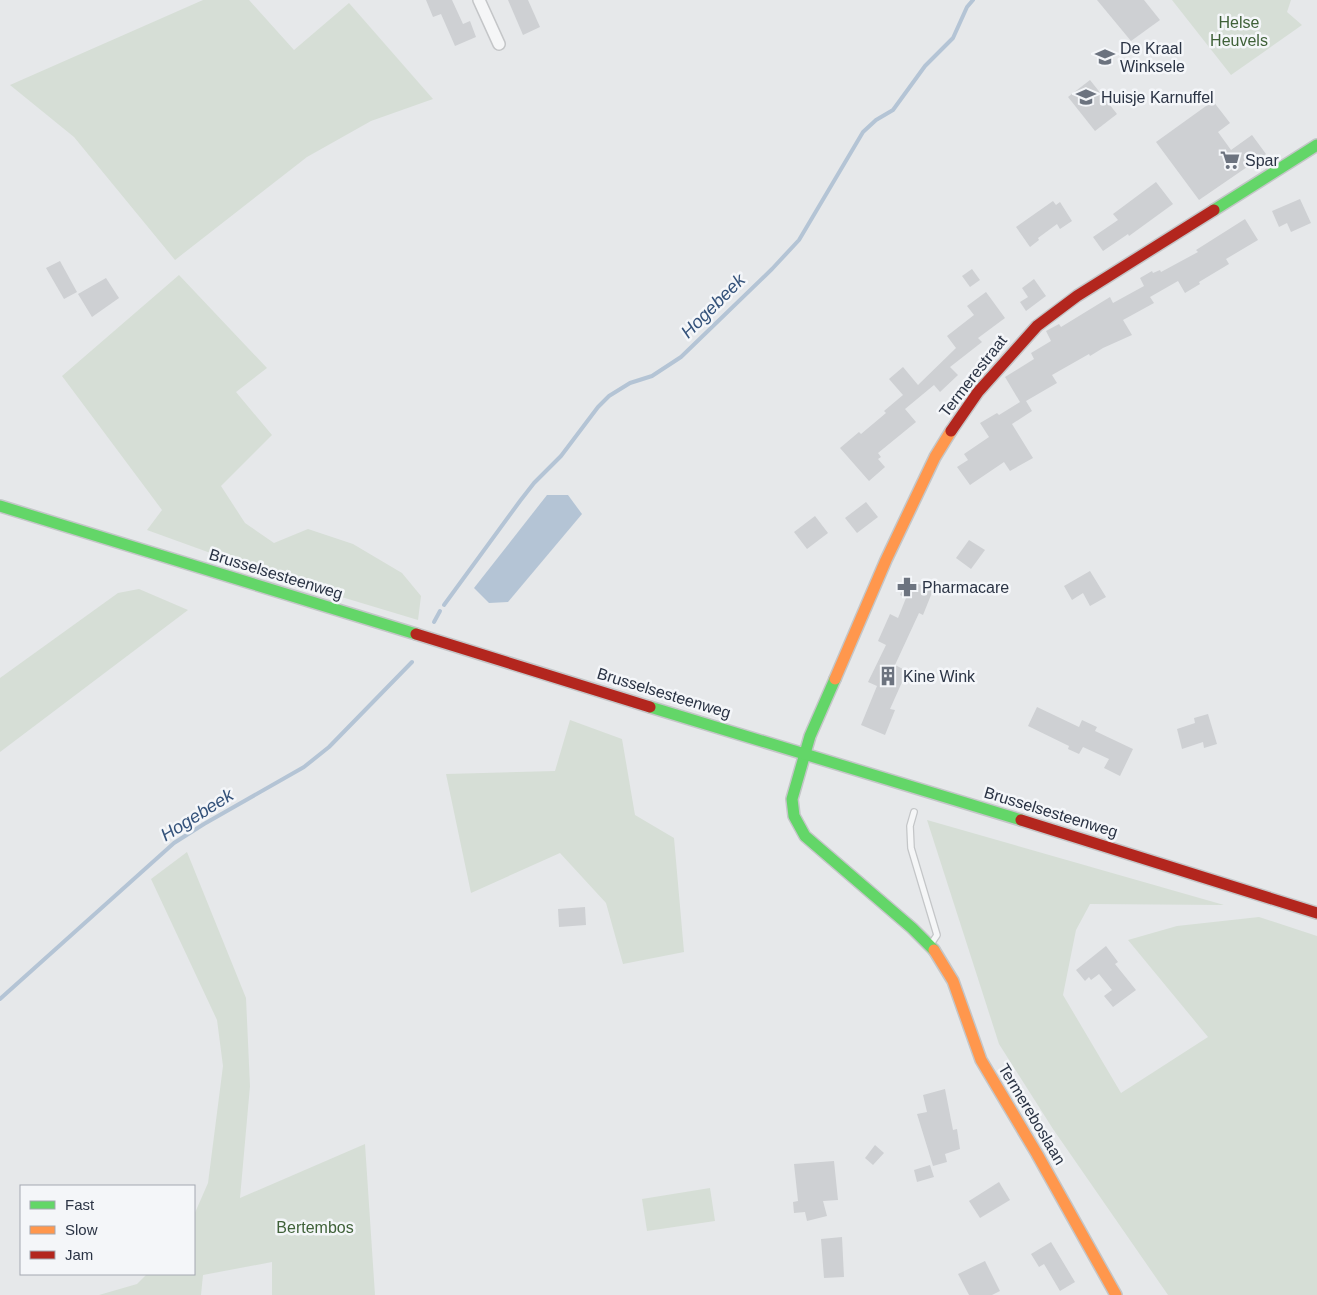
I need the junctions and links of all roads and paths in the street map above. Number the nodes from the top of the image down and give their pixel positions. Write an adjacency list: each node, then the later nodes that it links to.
1 (479, 0): 2 (street)
2 (499, 44)
3 (1317, 145): 5 (street, Termerestraat)
4 (0, 506): 5 (street, Brusselsesteenweg)
5 (805, 754): 7 (street, Brusselsesteenweg); 8 (street, Termereboslaan)
6 (914, 812): 8 (lane)
7 (1317, 913)
8 (930, 945): 9 (street, Termereboslaan)
9 (1116, 1295)

